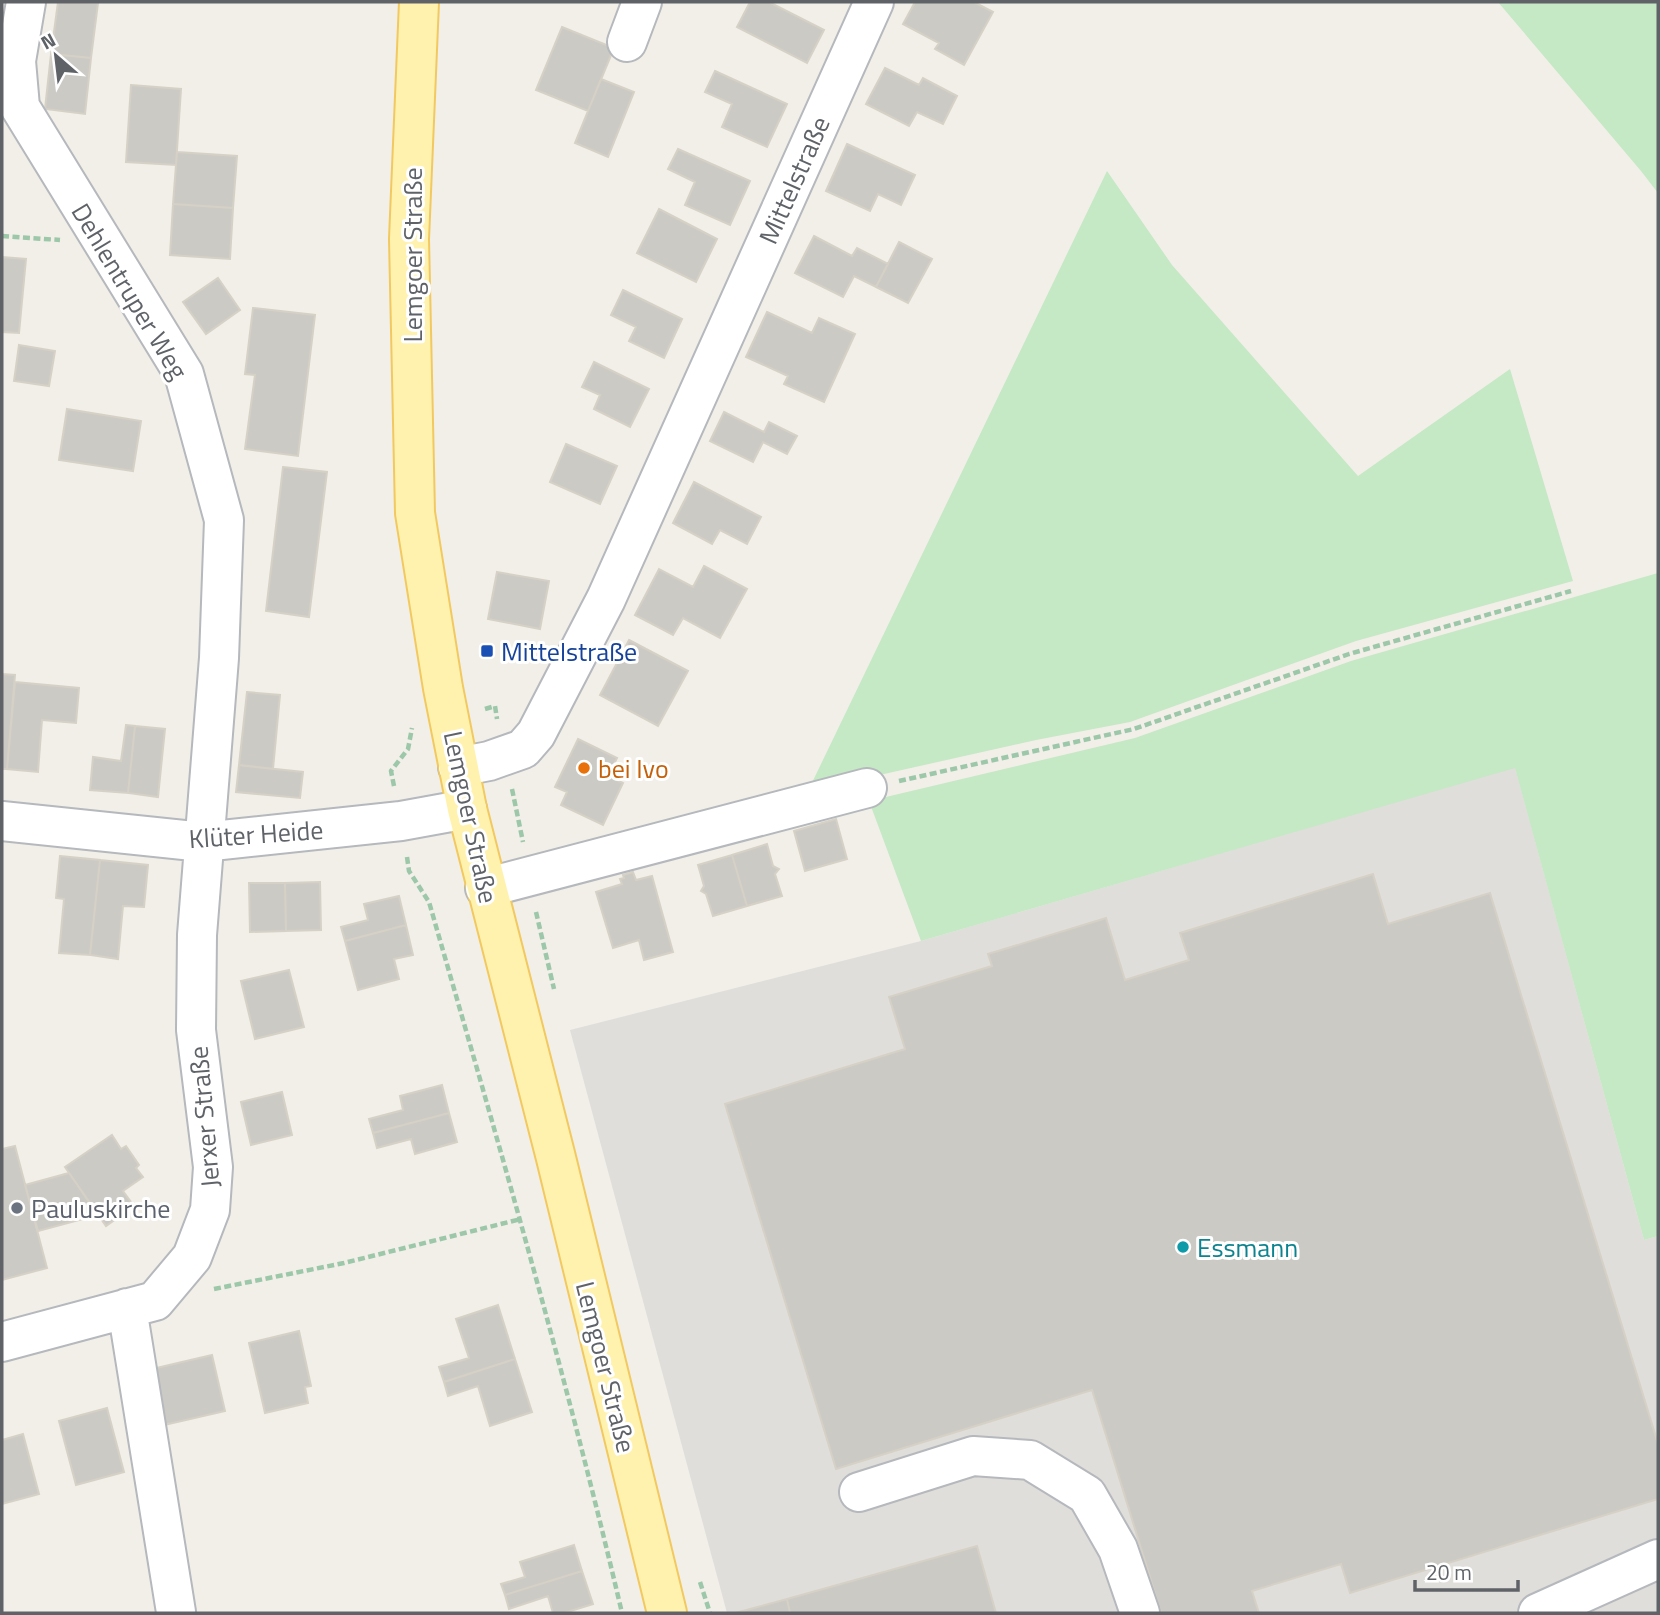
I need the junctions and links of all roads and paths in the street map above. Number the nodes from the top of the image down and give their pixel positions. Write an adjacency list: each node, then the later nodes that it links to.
1 (26, 2): 7 (street, Dehlentruper Weg)
2 (419, 2): 9 (main road, Lemgoer Straße)
3 (642, 2): 5 (street)
4 (874, 2): 9 (street, Mittelstraße)
5 (627, 41)
6 (2, 236): 7 (path)
7 (103, 242): 14 (street, Dehlentruper Weg)
8 (1571, 591): 10 (path)
9 (458, 767): 11 (main road, Lemgoer Straße)
10 (867, 788): 15 (street)
11 (467, 809): 13 (street, Klüter Heide); 15 (main road, Lemgoer Straße)
12 (2, 821): 14 (street, Klüter Heide)
13 (401, 821): 14 (street, Klüter Heide); 16 (path)
14 (203, 842): 18 (street, Jerxer Straße)
15 (485, 888): 24 (main road, Lemgoer Straße)
16 (521, 1219): 17 (path); 23 (path)
17 (209, 1290)
18 (127, 1308): 19 (street, Jerxer Straße); 22 (street)
19 (2, 1342)
20 (859, 1492): 25 (street)
21 (1658, 1559): 26 (street)
22 (175, 1613)
23 (622, 1613)
24 (667, 1613)
25 (1140, 1613)
26 (1538, 1613)

